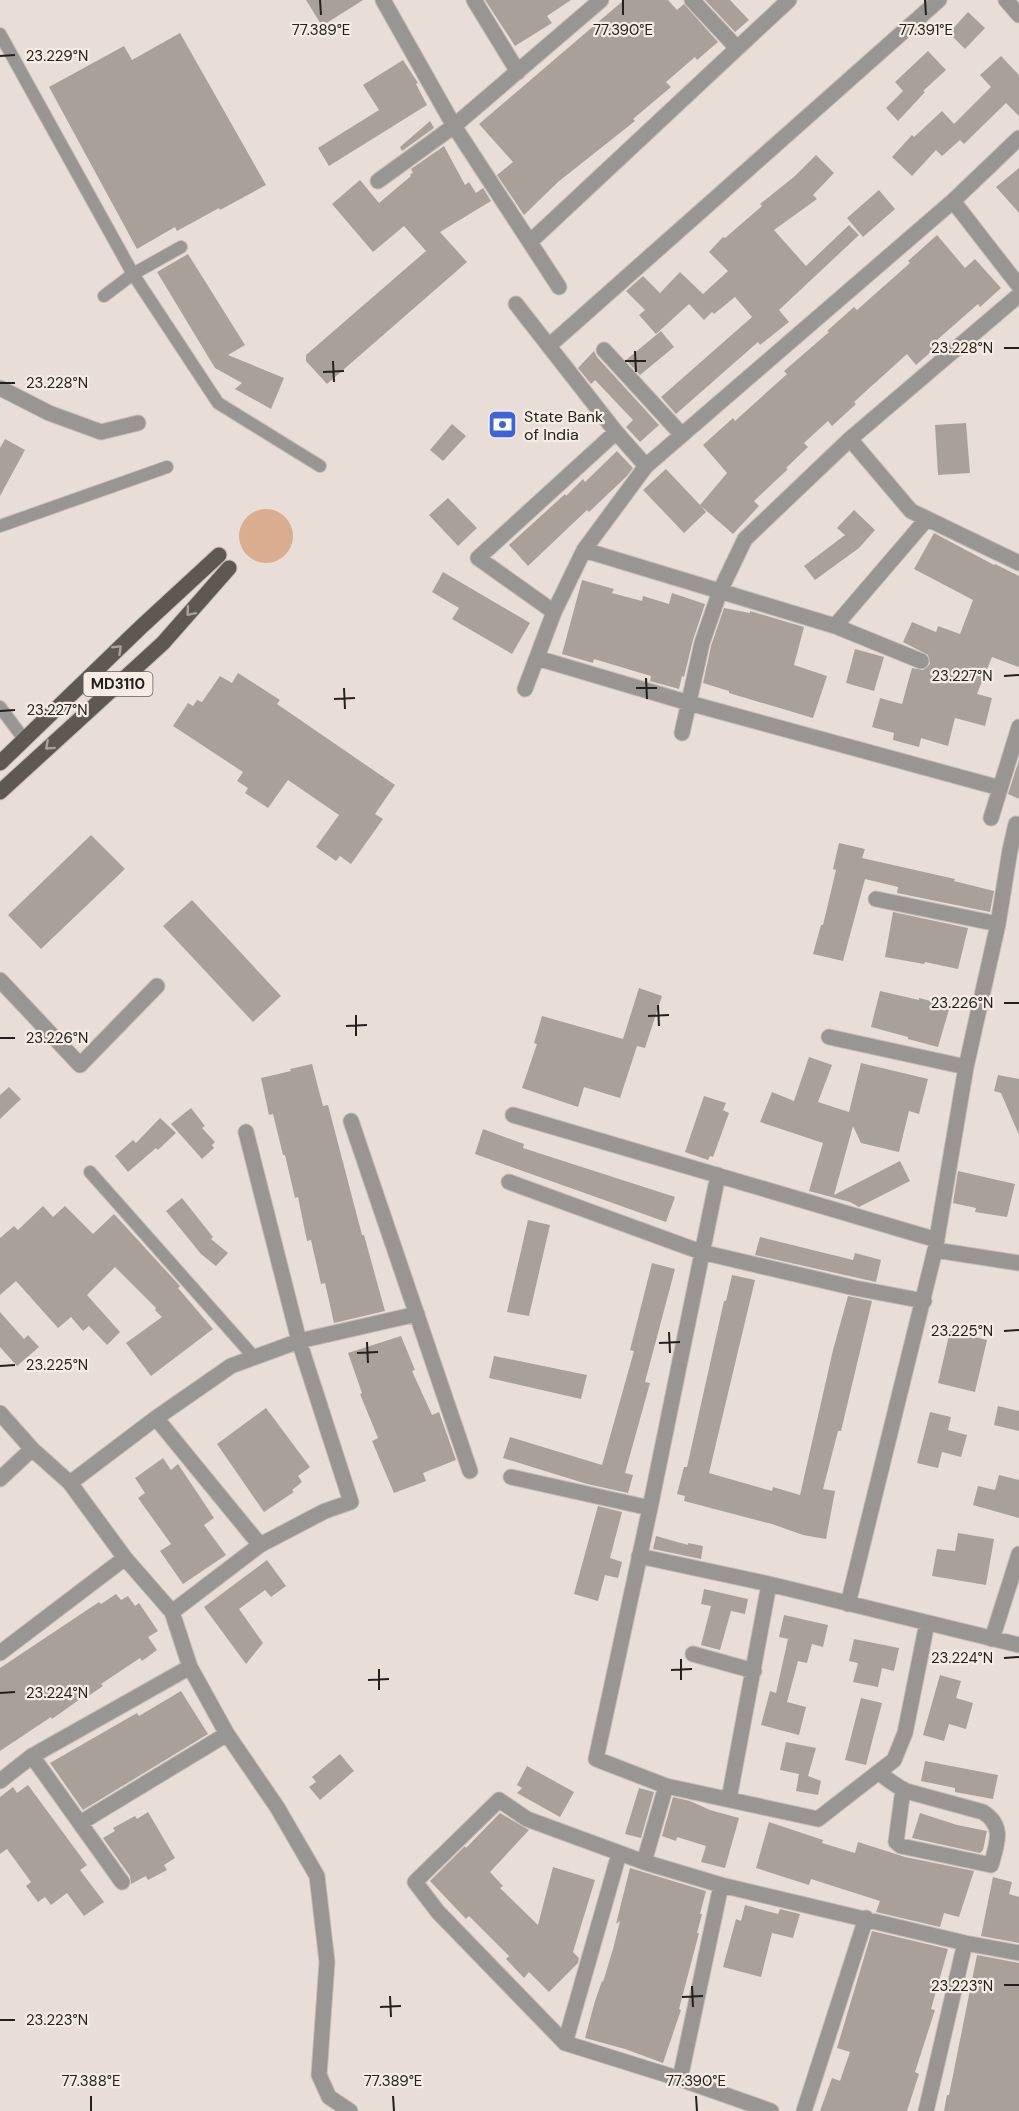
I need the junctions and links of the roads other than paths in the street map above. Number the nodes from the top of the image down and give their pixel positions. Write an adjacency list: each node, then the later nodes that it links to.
1 (383, 0): 12 (street)
2 (474, 0): 11 (street)
3 (601, 0): 11 (street)
4 (692, 0): 10 (street)
5 (789, 0): 10 (street)
6 (939, 0): 24 (street)
7 (1006, 0): 8 (street)
8 (1019, 15)
9 (0, 33): 18 (lane)
10 (737, 48): 16 (street)
11 (518, 72): 12 (street)
12 (454, 126): 14 (street); 16 (street)
13 (1019, 138): 15 (street)
14 (378, 180)
15 (953, 201): 19 (street); 29 (street)
16 (531, 241): 20 (street)
17 (181, 247): 18 (lane)
18 (133, 274): 22 (lane); 31 (lane)
19 (1019, 286)
20 (559, 287)
21 (1019, 295): 30 (street)
22 (104, 297)
23 (516, 304): 24 (street)
24 (550, 345): 28 (street)
25 (604, 350): 29 (street)
26 (0, 388): 27 (street)
27 (138, 423)
28 (616, 432): 32 (street); 41 (street)
29 (682, 435): 32 (street)
30 (850, 439): 34 (street); 40 (street)
31 (320, 466)
32 (646, 466): 36 (street)
33 (167, 467): 35 (lane)
34 (926, 520): 38 (street); 42 (street)
35 (0, 526)
36 (584, 550): 40 (street); 41 (street)
37 (219, 555): 50 (main road, MD3110, one-way to 37)
38 (1019, 563)
39 (229, 568): 53 (main road, MD3110, one-way to 53)
40 (720, 591): 42 (street); 46 (street)
41 (554, 612): 43 (street)
42 (835, 626): 44 (street)
43 (537, 658): 45 (street); 46 (street)
44 (921, 661)
45 (525, 689)
46 (689, 703): 48 (street); 52 (street)
47 (0, 707): 50 (lane)
48 (682, 733)
49 (1018, 733): 52 (street)
50 (24, 739): 51 (main road, MD3110)
51 (0, 763)
52 (1000, 788): 54 (street)
53 (0, 792)
54 (991, 818)
55 (1016, 824): 57 (street)
56 (876, 899): 57 (street)
57 (998, 924): 61 (street)
58 (0, 980): 59 (street)
59 (157, 986)
60 (829, 1037): 61 (street)
61 (966, 1067): 68 (street)
62 (513, 1115): 66 (street)
63 (351, 1121): 72 (street)
64 (246, 1132): 73 (street)
65 (90, 1172): 74 (lane)
66 (718, 1174): 68 (street); 69 (street)
67 (510, 1182): 69 (street)
68 (936, 1245): 70 (street); 71 (street)
69 (701, 1252): 71 (street); 82 (street)
70 (1019, 1263)
71 (924, 1301): 88 (street)
72 (417, 1314): 73 (street); 78 (street)
73 (299, 1341): 74 (street); 83 (street)
74 (254, 1357): 76 (street)
75 (0, 1413): 77 (street)
76 (156, 1418): 81 (street); 83 (street)
77 (32, 1449): 80 (street); 81 (street)
78 (470, 1471)
79 (511, 1477): 82 (street)
80 (0, 1479)
81 (70, 1483): 86 (street)
82 (650, 1508): 85 (street)
83 (260, 1545): 89 (street)
84 (1019, 1554): 91 (street)
85 (639, 1556): 87 (street); 101 (street)
86 (125, 1558): 89 (street); 93 (street)
87 (769, 1584): 88 (street); 96 (street)
88 (848, 1604): 90 (street)
89 (172, 1612): 95 (street)
90 (927, 1623): 91 (street); 99 (street)
91 (992, 1639): 92 (street)
92 (1019, 1645)
93 (0, 1653)
94 (693, 1654): 96 (street)
95 (190, 1667): 97 (street); 98 (street)
96 (754, 1671): 103 (street)
97 (227, 1734): 104 (street); 114 (street)
98 (32, 1756): 100 (street); 104 (street)
99 (878, 1772): 102 (street); 103 (street)
100 (0, 1781)
101 (666, 1786): 103 (street); 106 (street)
102 (903, 1789): 102 (street)
103 (729, 1799)
104 (80, 1823): 107 (street)
105 (619, 1854): 106 (street); 112 (street); 112 (street)
106 (644, 1862): 108 (street)
107 (122, 1882)
108 (721, 1885): 109 (street); 113 (street)
109 (866, 1918): 110 (street); 116 (street)
110 (964, 1942): 111 (street); 117 (street)
111 (1019, 1953)
112 (565, 2043): 113 (street)
113 (680, 2079): 115 (street)
114 (350, 2111)
115 (771, 2111)
116 (804, 2111)
117 (926, 2111)

